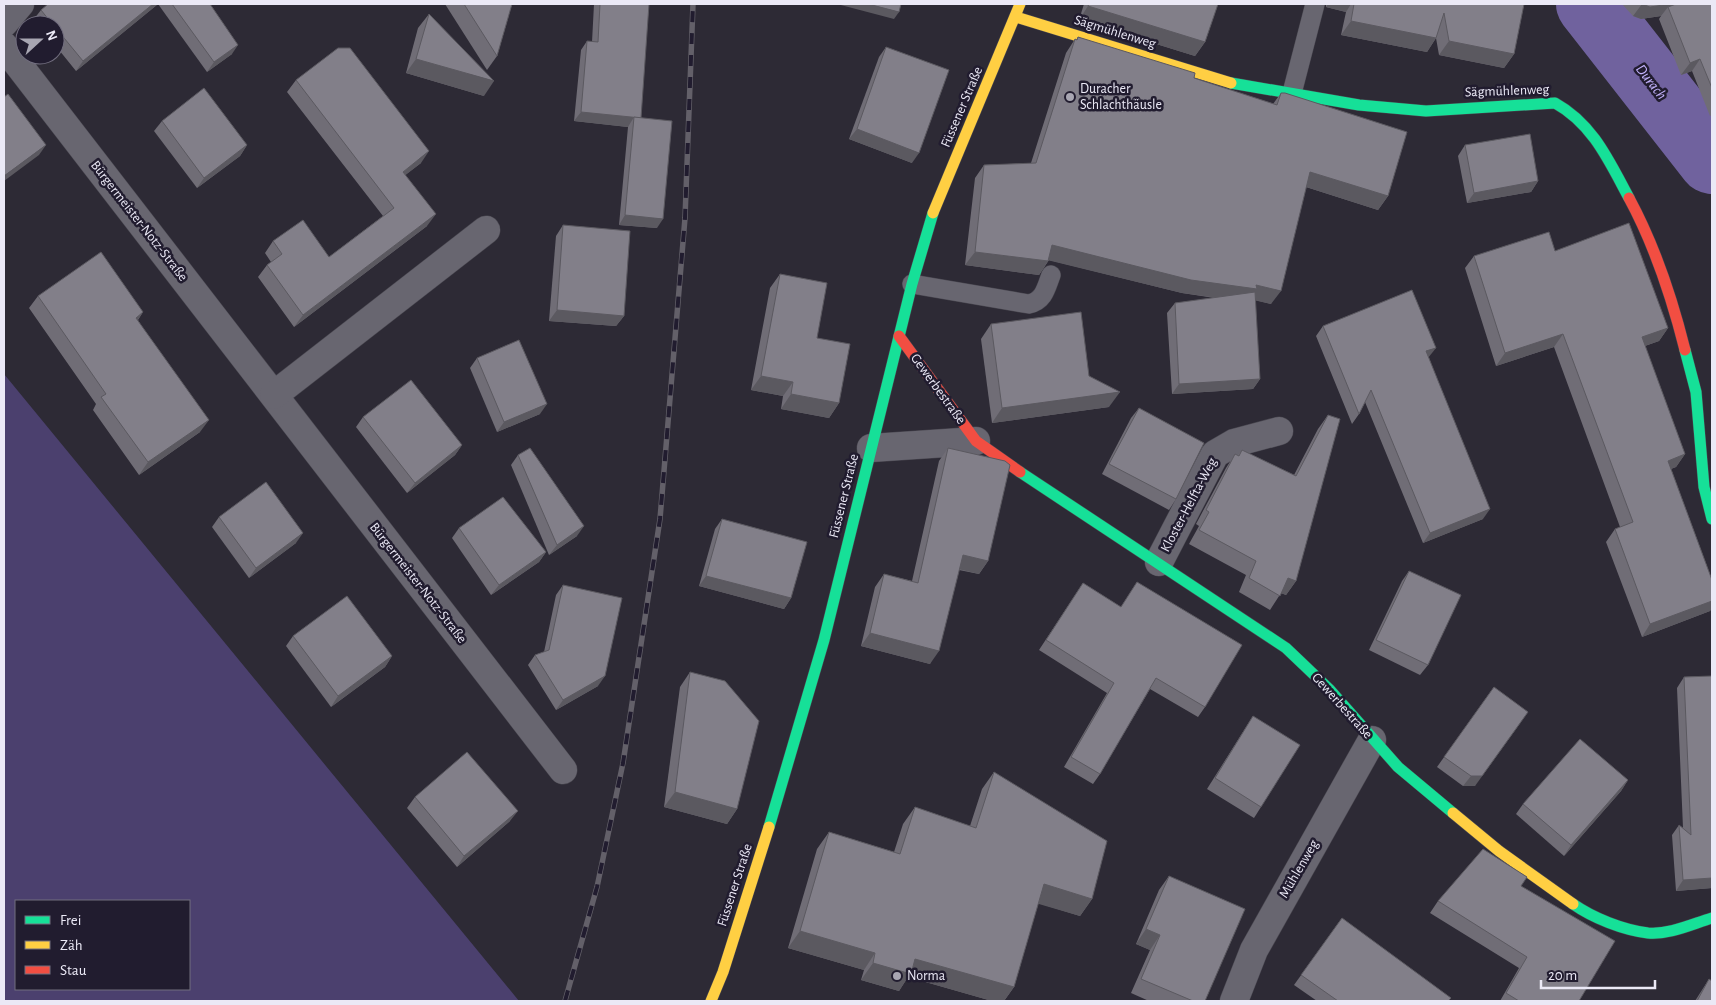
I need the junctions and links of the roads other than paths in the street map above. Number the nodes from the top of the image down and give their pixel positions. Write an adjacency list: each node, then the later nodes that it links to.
1 (20, 4): 5 (street)
2 (1020, 4): 4 (street, Füssener Straße)
3 (1315, 4): 7 (lane)
4 (1016, 17): 7 (street, Sägmühlenweg); 10 (street, Füssener Straße)
5 (4, 23)
6 (4, 46): 12 (street, Bürgermeister-Notz-Straße)
7 (1292, 93): 16 (street, Sägmühlenweg)
8 (486, 230): 12 (street)
9 (1051, 275): 10 (lane)
10 (912, 284): 11 (street, Füssener Straße)
11 (899, 336): 14 (street, Gewerbestraße); 15 (street, Füssener Straße)
12 (274, 395): 19 (street, Bürgermeister-Notz-Straße)
13 (1279, 431): 17 (street, Kloster-Helfta-Weg)
14 (976, 442): 15 (street, Gewerbestraße); 17 (street, Gewerbestraße)
15 (871, 448): 21 (street, Füssener Straße)
16 (1712, 519)
17 (1159, 562): 18 (street, Gewerbestraße)
18 (1372, 740): 20 (street, Gewerbestraße); 22 (street, Mühlenweg)
19 (563, 770)
20 (1712, 918)
21 (711, 1001)
22 (1234, 1001)

